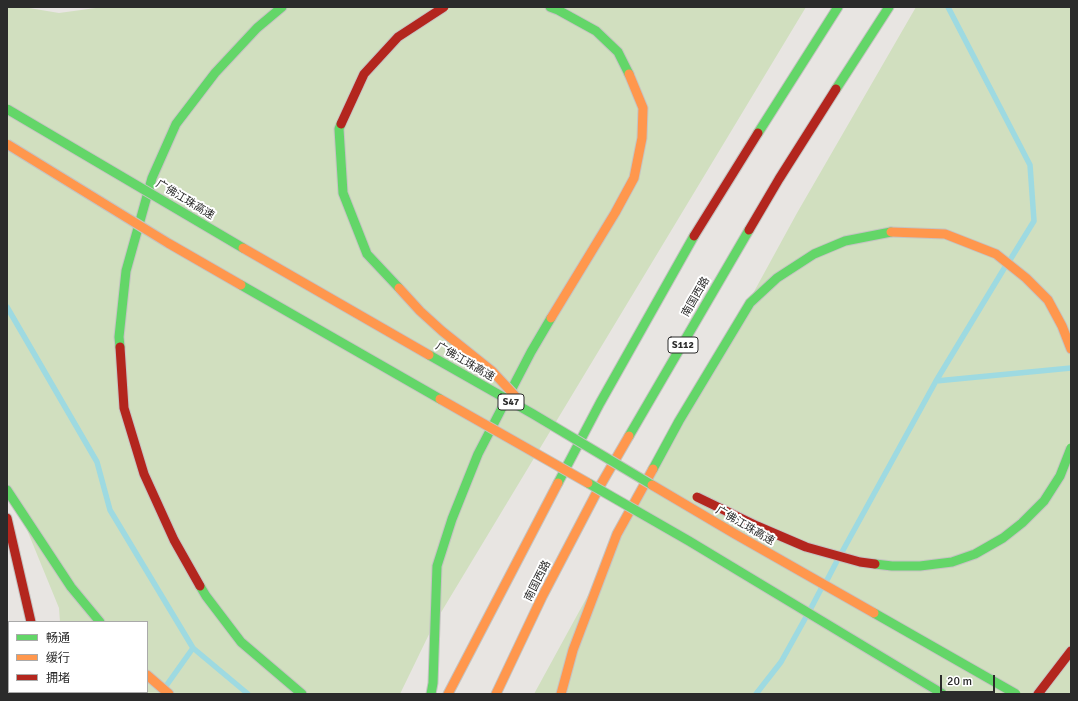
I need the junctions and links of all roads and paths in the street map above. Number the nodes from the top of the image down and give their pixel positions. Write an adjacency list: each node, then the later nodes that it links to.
1 (282, 7): 21 (main road)
2 (444, 7): 9 (main road, bridge)
3 (550, 7): 22 (main road)
4 (838, 7): 23 (main road)
5 (889, 7): 24 (main road, 南国西路 / S112)
6 (7, 110): 9 (main road, 广佛江珠高速 / S47, bridge)
7 (7, 144): 26 (main road, bridge)
8 (1071, 349): 25 (main road)
9 (532, 414): 11 (main road, 广佛江珠高速 / S47, bridge)
10 (1071, 448): 14 (main road, bridge)
11 (622, 468): 12 (main road, bridge); 27 (main road, 广佛江珠高速 / S47, bridge)
12 (672, 486)
13 (7, 490): 17 (main road)
14 (686, 491)
15 (7, 518): 16 (main road)
16 (30, 621)
17 (99, 621)
18 (1071, 651): 28 (main road)
19 (148, 676): 20 (main road)
20 (169, 694)
21 (302, 694)
22 (431, 694)
23 (448, 694)
24 (496, 694)
25 (561, 694)
26 (942, 694)
27 (1016, 694)
28 (1038, 694)

